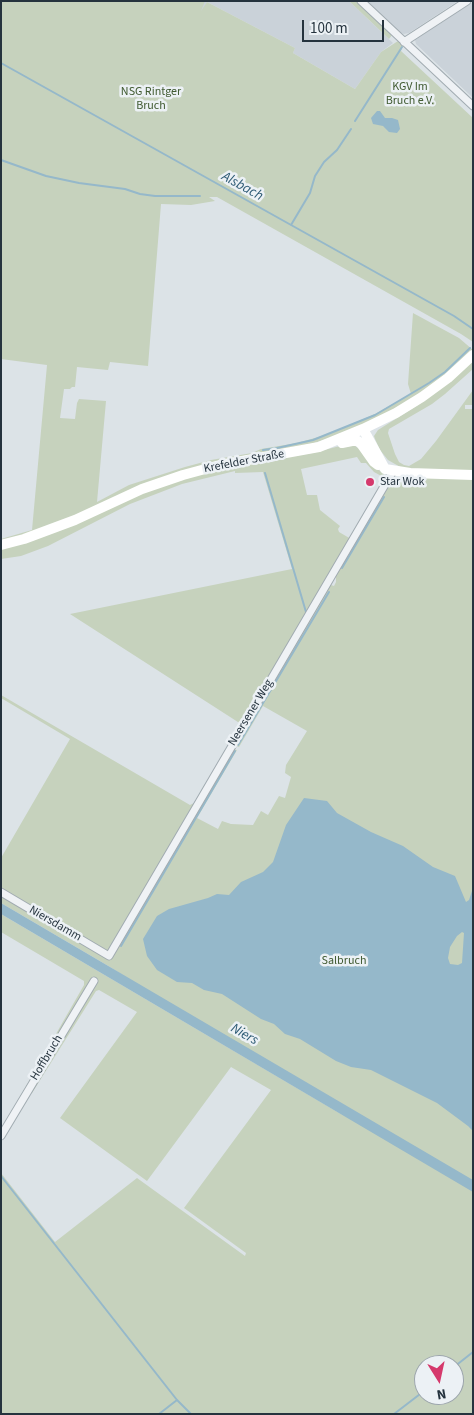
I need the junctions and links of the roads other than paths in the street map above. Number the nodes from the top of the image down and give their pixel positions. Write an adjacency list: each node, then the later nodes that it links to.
1 (361, 1): 3 (street)
2 (467, 1): 3 (street)
3 (404, 42): 4 (street)
4 (473, 106)
5 (473, 355): 6 (main road, Krefelder Straße)
6 (364, 429): 7 (main road, Krefelder Straße); 8 (main road)
7 (319, 447): 8 (main road); 10 (main road, Krefelder Straße)
8 (389, 470): 9 (main road); 12 (street, Neersener Weg)
9 (473, 476)
10 (1, 545)
11 (1, 892): 12 (street, Niersdamm)
12 (109, 956)
13 (94, 981): 14 (street, Hoffbruch)
14 (1, 1136)

